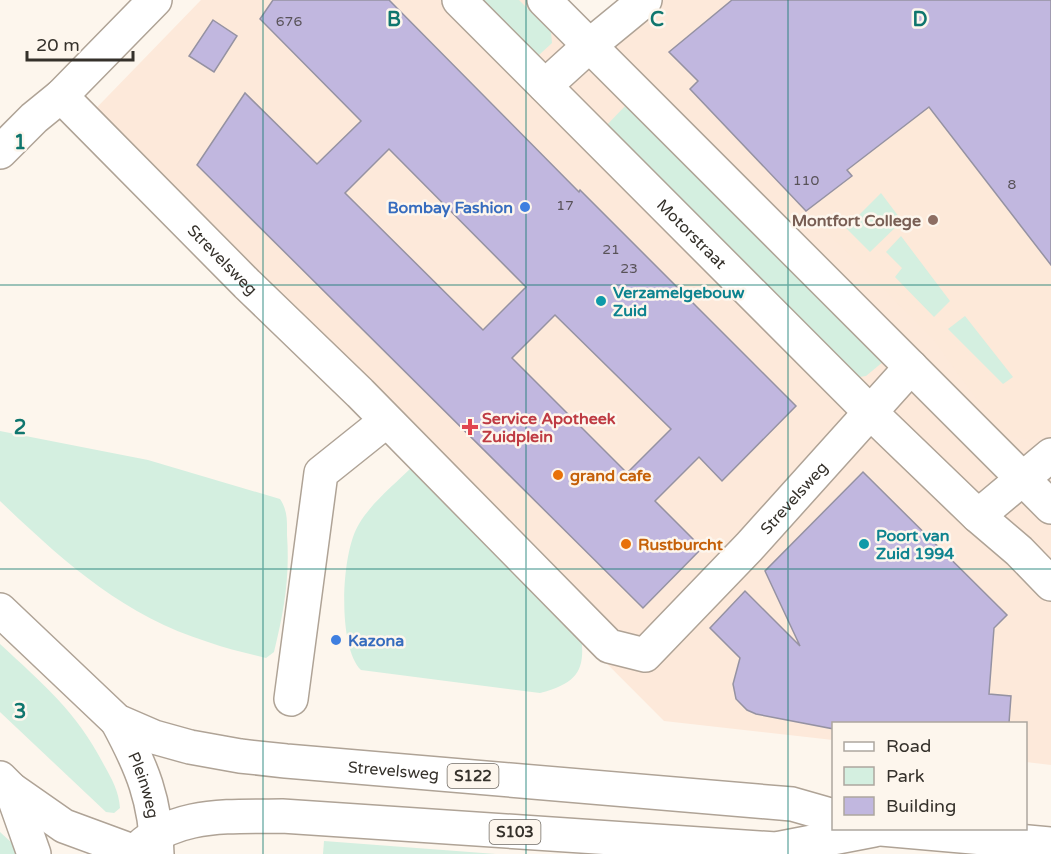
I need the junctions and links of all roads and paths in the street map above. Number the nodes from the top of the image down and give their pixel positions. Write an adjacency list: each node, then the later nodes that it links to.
1 (155, 0): 7 (street)
2 (459, 0): 6 (street, Motorstraat)
3 (543, 0): 5 (street)
4 (645, 0): 5 (street)
5 (589, 46): 6 (street); 9 (street)
6 (545, 86): 10 (street, Motorstraat)
7 (61, 96): 8 (street); 11 (street, Strevelsweg)
8 (0, 152)
9 (911, 367): 10 (street, Strevelsweg); 13 (street)
10 (870, 412): 11 (street, Strevelsweg); 15 (street, Motorstraat)
11 (386, 421): 18 (street)
12 (1051, 455): 13 (street)
13 (1023, 478): 14 (street); 15 (street)
14 (1051, 507)
15 (978, 516): 16 (street, Motorstraat)
16 (1051, 584)
17 (0, 610): 19 (street, Strevelsweg / S122)
18 (291, 699)
19 (117, 721): 21 (street, Strevelsweg / S122); 25 (street, Pleinweg / S122)
20 (6, 784): 25 (street); 26 (street)
21 (832, 815)
22 (867, 830): 25 (street, S103)
23 (884, 830): 24 (street, S103)
24 (1051, 844)
25 (144, 848)
26 (34, 854)

